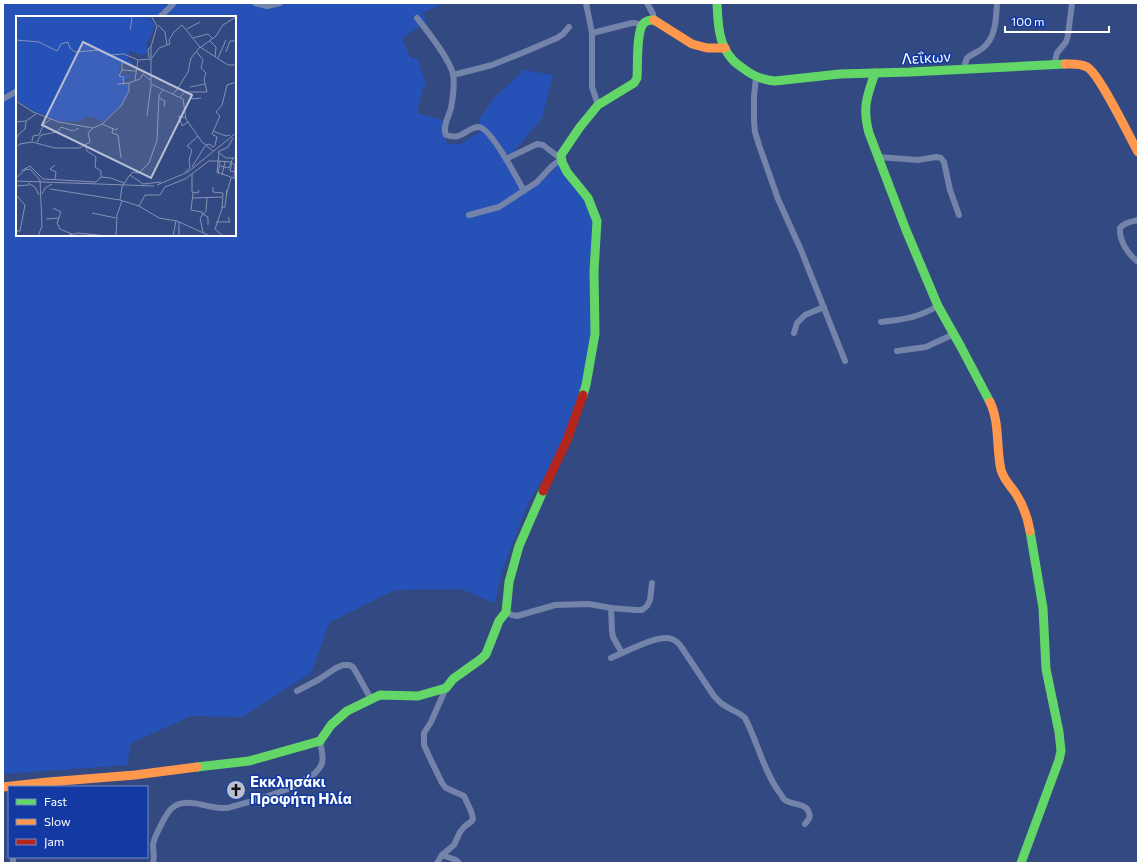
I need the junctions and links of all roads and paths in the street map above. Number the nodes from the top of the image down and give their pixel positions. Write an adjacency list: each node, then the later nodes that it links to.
1 (174, 3): 9 (street)
2 (256, 3): 3 (street)
3 (280, 3)
4 (586, 3): 14 (street)
5 (647, 3): 11 (street)
6 (717, 3): 15 (street, Λεΐκων)
7 (997, 3): 17 (street)
8 (1072, 3): 16 (street)
9 (161, 16)
10 (417, 18): 19 (street)
11 (654, 20): 12 (street); 15 (street)
12 (642, 26): 14 (street); 23 (street)
13 (569, 27): 19 (street)
14 (592, 33): 23 (street)
15 (725, 48): 20 (street, Λεΐκων)
16 (1054, 64): 17 (street, Λεΐκων); 24 (street, Λεΐκων)
17 (966, 69): 18 (street, Λεΐκων)
18 (875, 73): 20 (street, Λεΐκων); 25 (street)
19 (453, 75): 26 (street)
20 (756, 77): 34 (street)
21 (16, 92): 22 (street)
22 (3, 99)
23 (598, 105): 27 (street)
24 (1138, 152)
25 (878, 157): 30 (street); 33 (street)
26 (506, 159): 27 (street); 28 (street)
27 (561, 159): 28 (street); 42 (street)
28 (524, 191): 29 (street)
29 (470, 215)
30 (959, 215)
31 (1138, 220): 32 (street)
32 (1138, 262)
33 (938, 306): 35 (street); 37 (street)
34 (824, 307): 36 (street); 39 (street)
35 (881, 322)
36 (794, 333)
37 (954, 334): 38 (street); 56 (street)
38 (897, 351)
39 (845, 361)
40 (652, 583): 41 (street)
41 (611, 608): 42 (street); 43 (street)
42 (506, 612): 45 (street)
43 (622, 653): 44 (street); 51 (street)
44 (611, 658)
45 (446, 688): 47 (street); 52 (street)
46 (297, 691): 47 (street)
47 (371, 699): 48 (street)
48 (320, 741): 49 (street); 53 (street)
49 (47, 784): 50 (street)
50 (18, 786)
51 (805, 824)
52 (442, 855): 54 (street); 55 (street)
53 (153, 863)
54 (437, 863)
55 (459, 863)
56 (1021, 863)

